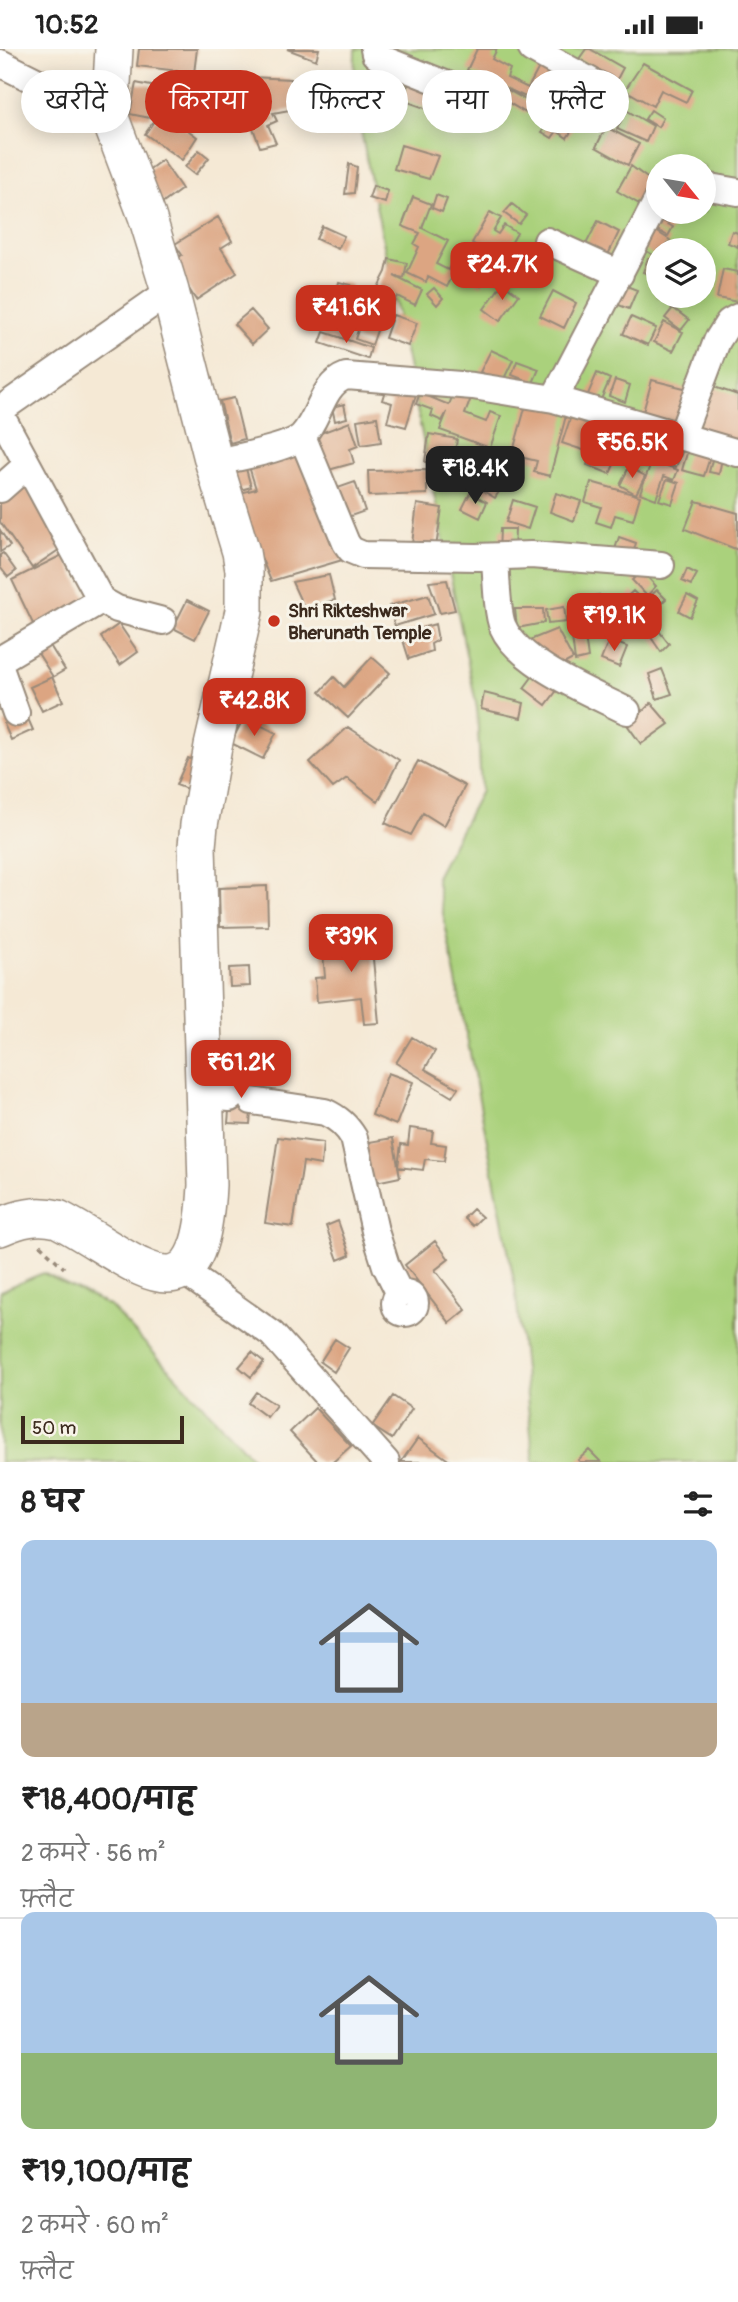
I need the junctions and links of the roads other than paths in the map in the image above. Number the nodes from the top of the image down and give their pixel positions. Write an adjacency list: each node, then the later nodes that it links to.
1 (114, 49): 5 (main road)
2 (374, 49): 8 (street)
3 (532, 49): 6 (street)
4 (0, 63): 7 (street)
5 (113, 70)
6 (570, 70)
7 (21, 74)
8 (422, 75)
9 (116, 133): 15 (main road)
10 (716, 188): 11 (street)
11 (738, 192)
12 (646, 223): 14 (street)
13 (547, 241): 14 (street)
14 (620, 274): 17 (street)
15 (170, 291): 18 (street); 22 (main road)
16 (738, 317): 20 (street)
17 (554, 399): 19 (street); 20 (street)
18 (0, 412): 23 (street)
19 (302, 436): 22 (street); 25 (street)
20 (681, 437): 21 (street)
21 (738, 453)
22 (214, 463): 32 (main road)
23 (26, 466): 24 (street); 27 (street)
24 (0, 489)
25 (495, 557): 26 (street); 30 (street)
26 (662, 565)
27 (101, 600): 28 (street); 29 (street)
28 (163, 621)
29 (0, 667): 31 (street)
30 (627, 712)
31 (16, 713)
32 (229, 1098): 34 (main road); 35 (street)
33 (0, 1227): 34 (main road)
34 (182, 1270): 36 (street)
35 (400, 1294)
36 (386, 1462)

